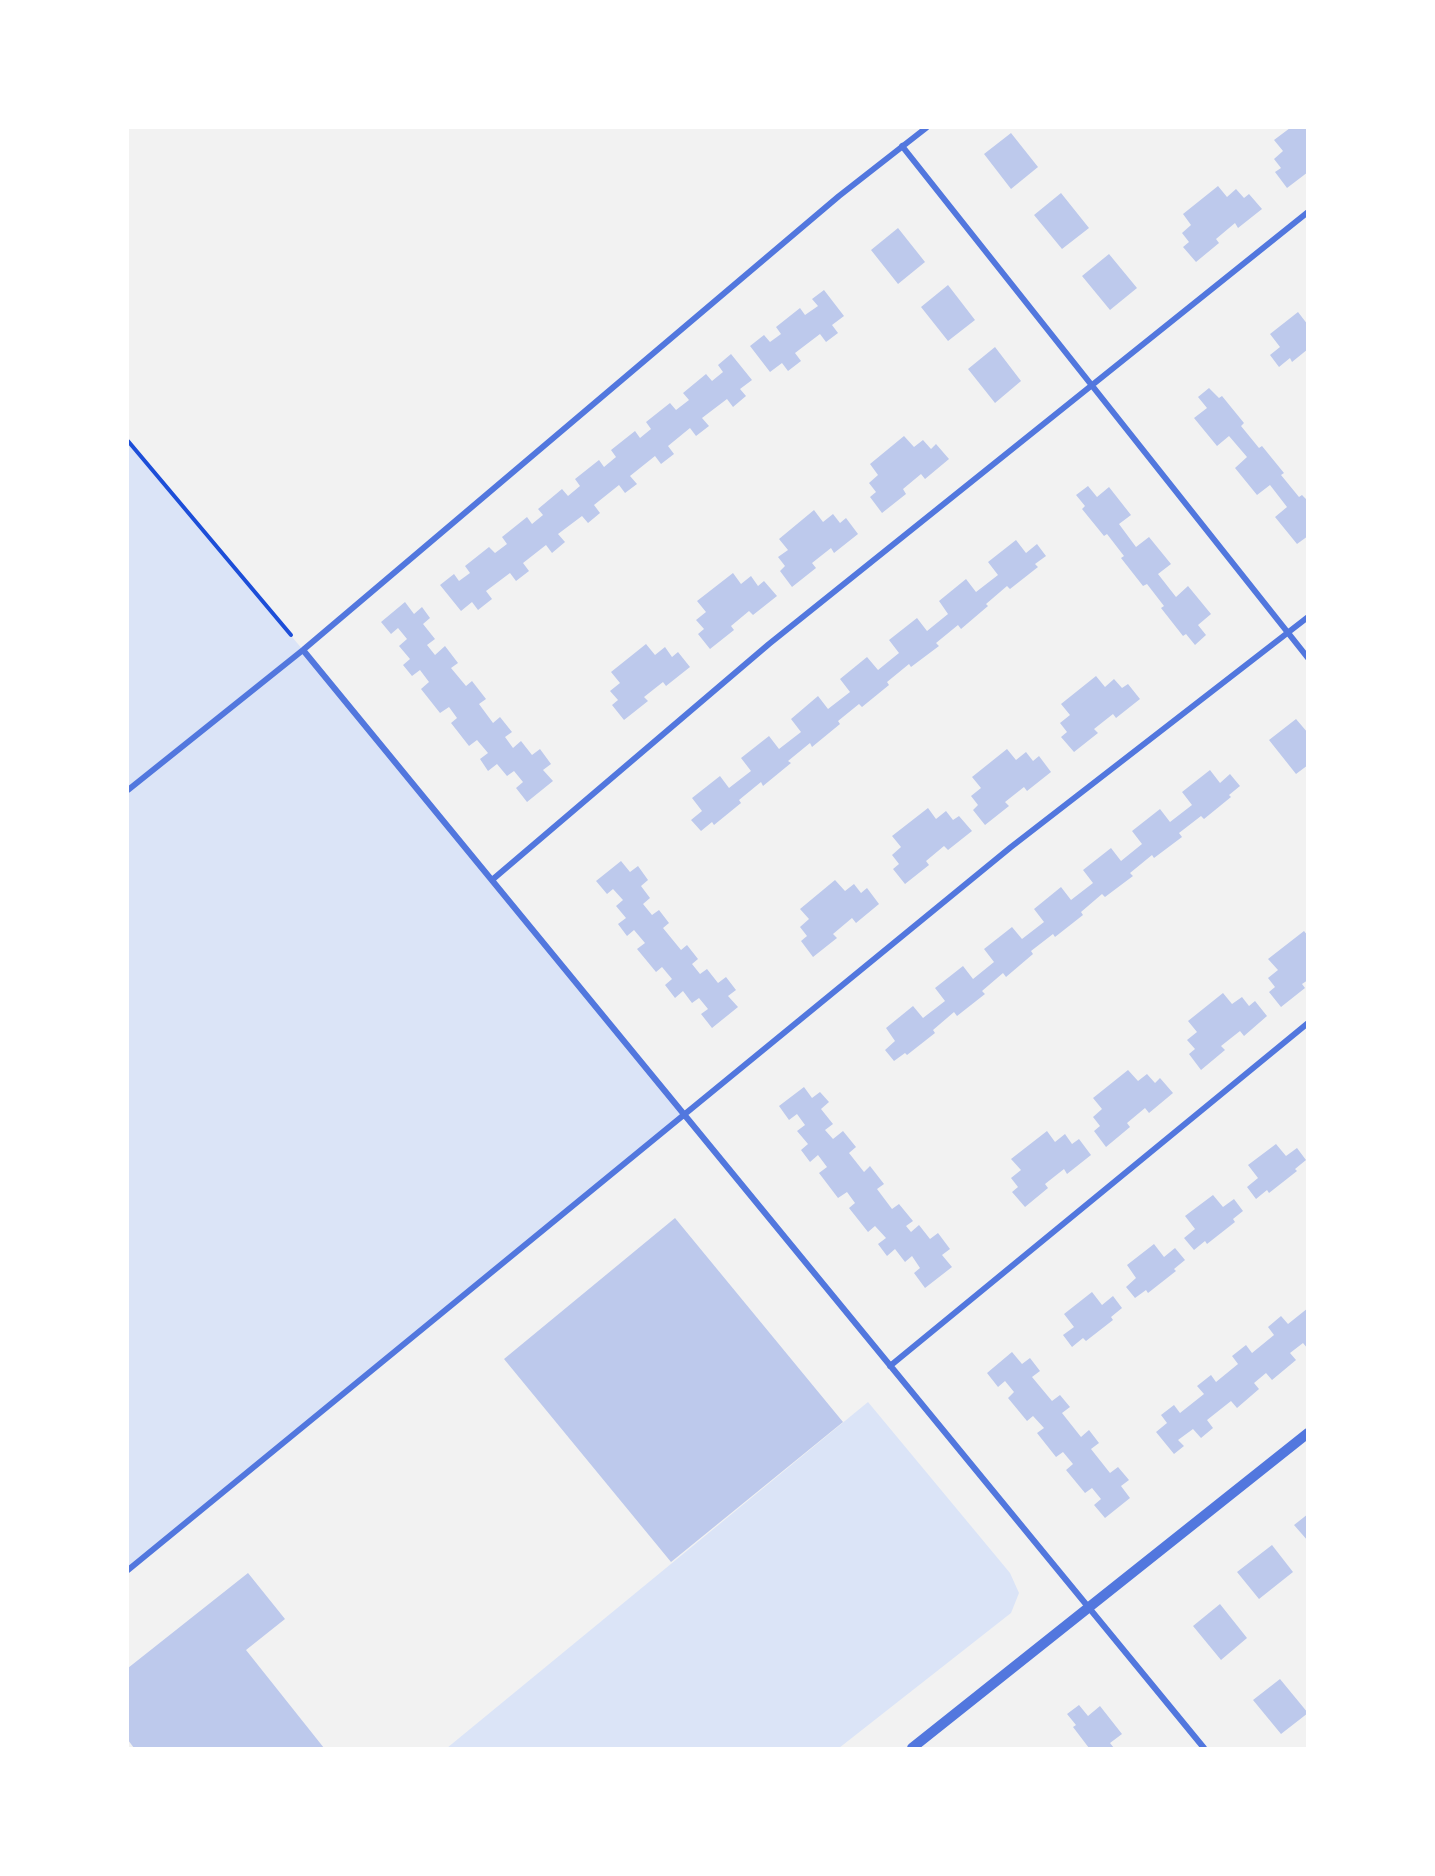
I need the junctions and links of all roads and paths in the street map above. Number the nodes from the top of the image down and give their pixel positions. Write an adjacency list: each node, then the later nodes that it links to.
1 (926, 128): 2 (street)
2 (902, 146): 4 (street); 8 (street)
3 (1308, 212): 4 (street)
4 (1091, 386): 7 (street); 11 (street)
5 (128, 441): 8 (path)
6 (1308, 617): 7 (street)
7 (1288, 633): 9 (street); 13 (street)
8 (303, 650): 10 (street); 11 (street)
9 (1308, 658)
10 (128, 790)
11 (492, 880): 13 (street)
12 (1308, 1023): 14 (street)
13 (684, 1114): 14 (street); 16 (street)
14 (890, 1365): 17 (street)
15 (1308, 1433): 17 (street)
16 (128, 1570)
17 (1089, 1608): 18 (street); 19 (street)
18 (912, 1749)
19 (1204, 1749)

